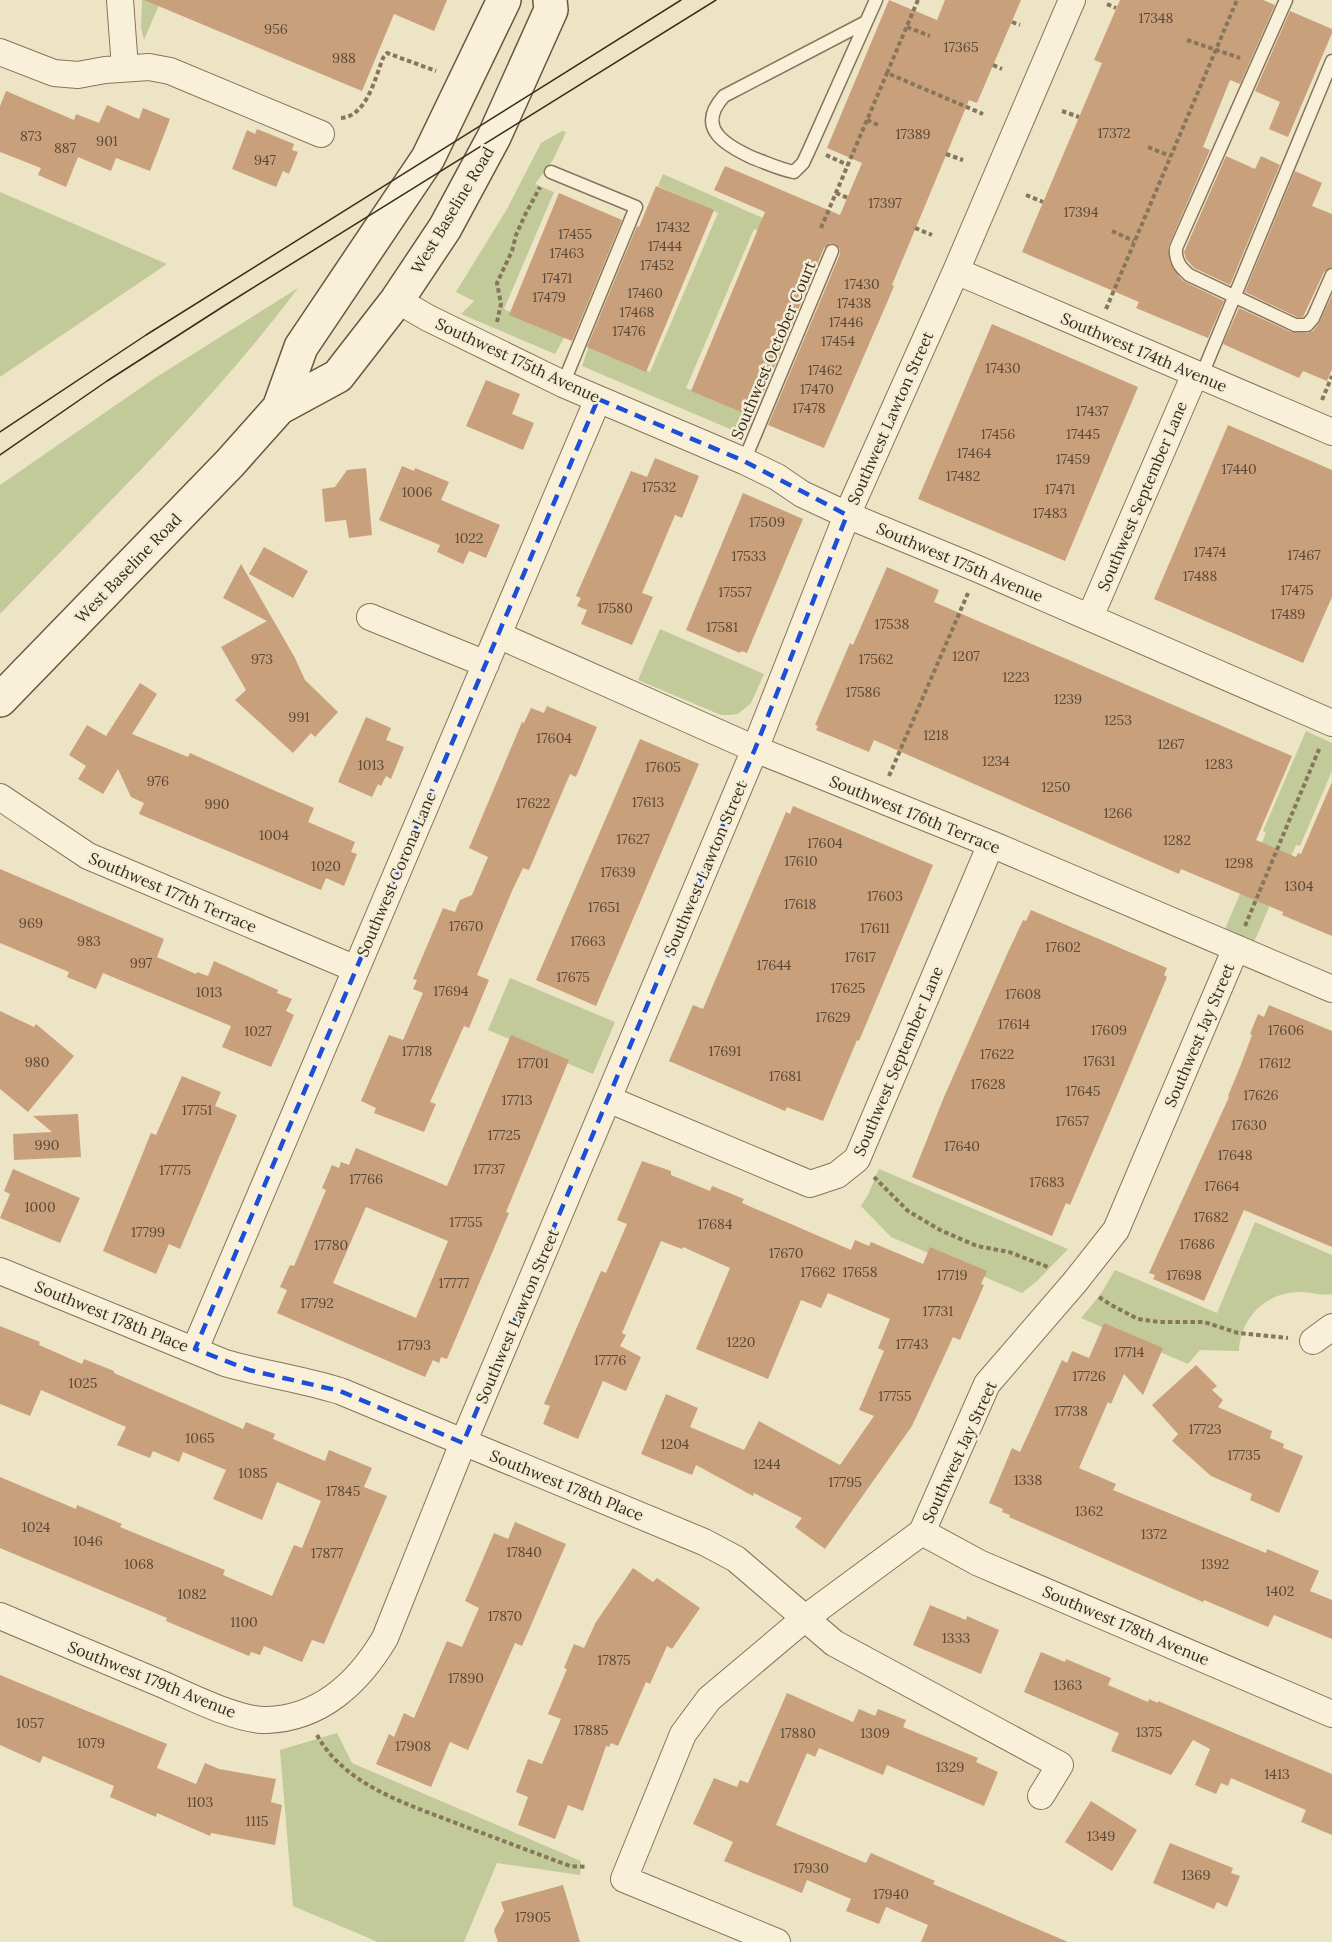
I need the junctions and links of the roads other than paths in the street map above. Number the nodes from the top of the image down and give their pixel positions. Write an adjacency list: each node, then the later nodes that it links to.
1 (120, 0): 10 (street)
2 (504, 0): 21 (main road, West Baseline Road)
3 (550, 0): 17 (main road, West Baseline Road)
4 (876, 0): 7 (lane)
5 (1072, 0): 14 (street, Southwest Lawton Street)
6 (1286, 0): 16 (lane)
7 (866, 22): 7 (lane)
8 (0, 52): 10 (street)
9 (1332, 61): 16 (lane)
10 (125, 68): 11 (street)
11 (321, 134)
12 (551, 172): 19 (lane)
13 (832, 251): 23 (lane, Southwest October Court)
14 (956, 271): 18 (street, Southwest 174th Avenue); 24 (street, Southwest Lawton Street)
15 (1332, 275): 16 (lane)
16 (1234, 298): 18 (lane)
17 (397, 300): 19 (street, Southwest 175th Avenue); 21 (main road, West Baseline Road)
18 (1198, 376): 22 (street, Southwest 174th Avenue); 26 (street, Southwest September Lane)
19 (563, 384): 20 (street, Southwest 175th Avenue)
20 (598, 399): 23 (street, Southwest 175th Avenue); 27 (street, Southwest Corona Lane)
21 (279, 408): 29 (main road, West Baseline Road)
22 (1332, 432)
23 (744, 461): 24 (street, Southwest 175th Avenue)
24 (847, 514): 26 (street, Southwest 175th Avenue); 31 (street, Southwest Lawton Street)
25 (370, 617): 28 (street)
26 (1090, 617): 30 (street, Southwest 175th Avenue)
27 (498, 635): 28 (street, Southwest Corona Lane); 31 (street, Southwest 176th Terrace)
28 (486, 664): 35 (street, Southwest Corona Lane)
29 (0, 699)
30 (1332, 722)
31 (755, 749): 33 (street, Southwest 176th Terrace); 37 (street, Southwest Lawton Street)
32 (0, 797): 35 (street, Southwest 177th Terrace)
33 (991, 844): 34 (street, Southwest 176th Terrace); 37 (street, Southwest September Lane)
34 (1236, 948): 36 (street, Southwest 176th Terrace); 41 (street, Southwest Jay Street)
35 (356, 969): 39 (street, Southwest Corona Lane)
36 (1332, 989)
37 (608, 1099): 40 (street, Southwest Lawton Street)
38 (0, 1271): 39 (street, Southwest 178th Place)
39 (195, 1349): 40 (street, Southwest 178th Place)
40 (464, 1443): 43 (street, Southwest 178th Place); 45 (street, Southwest Lawton Street)
41 (922, 1532): 43 (street, Southwest Jay Street); 44 (street, Southwest 178th Avenue)
42 (0, 1616): 45 (street, Southwest 179th Avenue)
43 (804, 1619): 46 (street, Southwest 178th Place); 47 (street, Southwest Jay Street)
44 (1332, 1714)
45 (313, 1723)
46 (1041, 1796)
47 (777, 1942)

